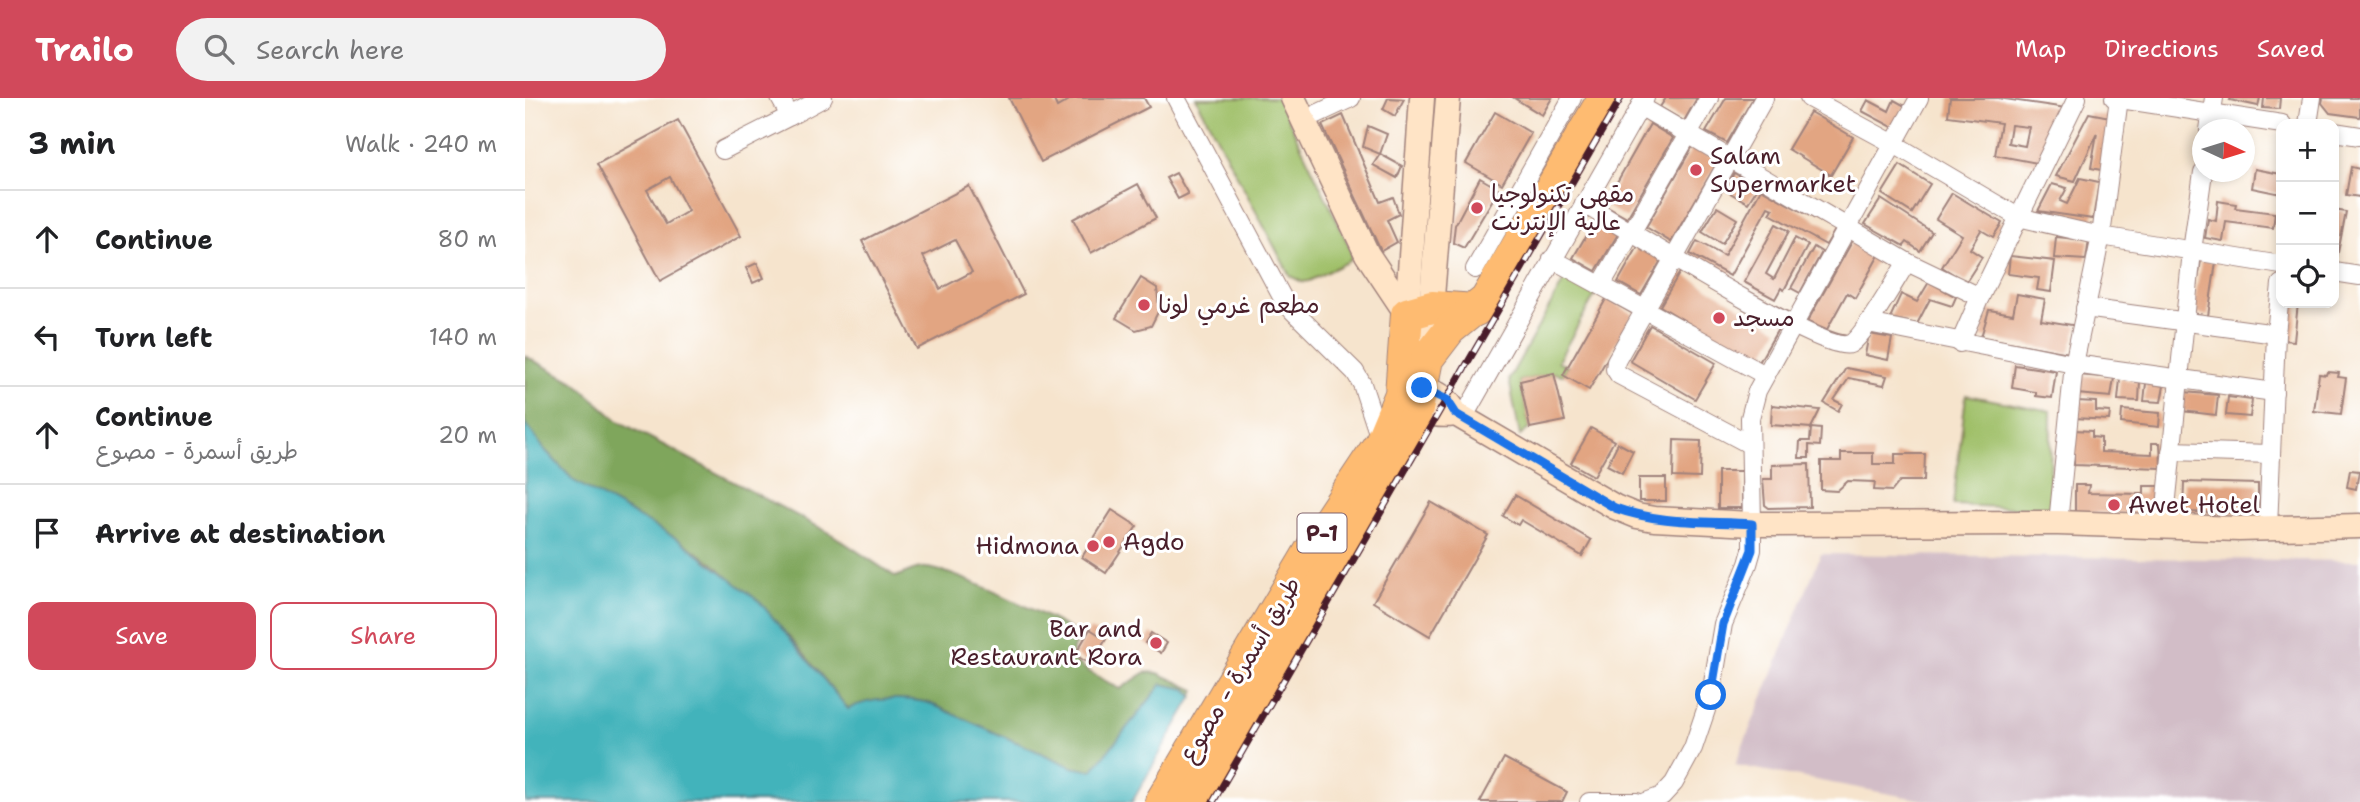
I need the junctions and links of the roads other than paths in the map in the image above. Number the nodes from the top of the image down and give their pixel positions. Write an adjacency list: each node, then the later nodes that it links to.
1 (780, 98): 19 (street)
2 (823, 98): 19 (street)
3 (1177, 98): 61 (street)
4 (1293, 98): 21 (street)
5 (1350, 98): 21 (street)
6 (1422, 98): 49 (street)
7 (1448, 98): 49 (street)
8 (1572, 98): 40 (street)
9 (1604, 98): 48 (highway, P-1)
10 (1709, 98): 24 (street)
11 (1764, 98): 28 (street)
12 (1809, 98): 26 (street)
13 (1919, 98): 26 (street)
14 (2077, 98): 31 (street)
15 (2118, 98): 18 (street); 34 (street)
16 (2312, 98): 20 (street)
17 (1643, 102): 24 (street); 30 (street)
18 (2211, 114): 22 (street)
19 (790, 116): 27 (street)
20 (2309, 119)
21 (1304, 120): 49 (street)
22 (2276, 123)
23 (2339, 133): 25 (street)
24 (1689, 134): 28 (street); 33 (street)
25 (2360, 136)
26 (1894, 144): 31 (street); 32 (street)
27 (723, 150)
28 (1731, 158): 32 (street); 36 (street)
29 (2202, 182): 35 (street)
30 (1584, 204): 33 (street); 37 (street)
31 (2018, 217): 34 (street); 44 (street)
32 (1848, 228): 38 (street); 52 (street)
33 (1632, 232): 36 (street); 43 (street)
34 (2101, 236): 35 (street); 45 (street)
35 (2192, 251): 39 (street); 51 (street)
36 (1674, 257): 46 (street); 52 (street)
37 (1552, 258): 43 (street); 60 (street)
38 (1907, 262): 44 (street); 50 (street)
39 (2276, 264)
40 (1475, 269)
41 (2339, 273): 42 (street)
42 (2360, 276)
43 (1601, 285): 46 (street)
44 (1980, 297): 54 (street)
45 (2085, 307): 51 (street); 55 (street)
46 (1644, 308): 56 (street); 62 (street)
47 (2279, 308): 53 (street)
48 (1476, 310): 49 (highway); 58 (highway, P-1)
49 (1420, 311): 58 (highway, طريق أسمرة - مصوع / P-1); 58 (street)
50 (1868, 323): 52 (street); 54 (street)
51 (2185, 323): 53 (street); 57 (street)
52 (1792, 326): 56 (street)
53 (2276, 334): 59 (street)
54 (1960, 343): 55 (street)
55 (2074, 365): 57 (street); 65 (street)
56 (1765, 375): 62 (street)
57 (2178, 380): 59 (street); 63 (street)
58 (1417, 387): 60 (street); 61 (highway, طريق أسمرة - مصوع / P-1); 70 (highway, P-1)
59 (2274, 392): 64 (street)
60 (1460, 416): 66 (street)
61 (1381, 442): 70 (highway, طريق أسمرة - مصوع / P-1)
62 (1749, 444): 66 (street)
63 (2171, 452): 64 (street); 68 (street)
64 (2271, 454): 69 (street)
65 (2058, 523): 66 (street); 68 (street)
66 (1752, 524): 75 (street)
67 (2360, 526): 69 (street)
68 (2164, 527): 69 (street)
69 (2268, 528)
70 (1339, 530): 71 (highway, طريق أسمرة - مصوع / P-1); 72 (highway, P-1)
71 (1162, 801)
72 (1194, 802)
73 (1589, 802): 74 (street)
74 (1637, 802)
75 (1646, 802)

